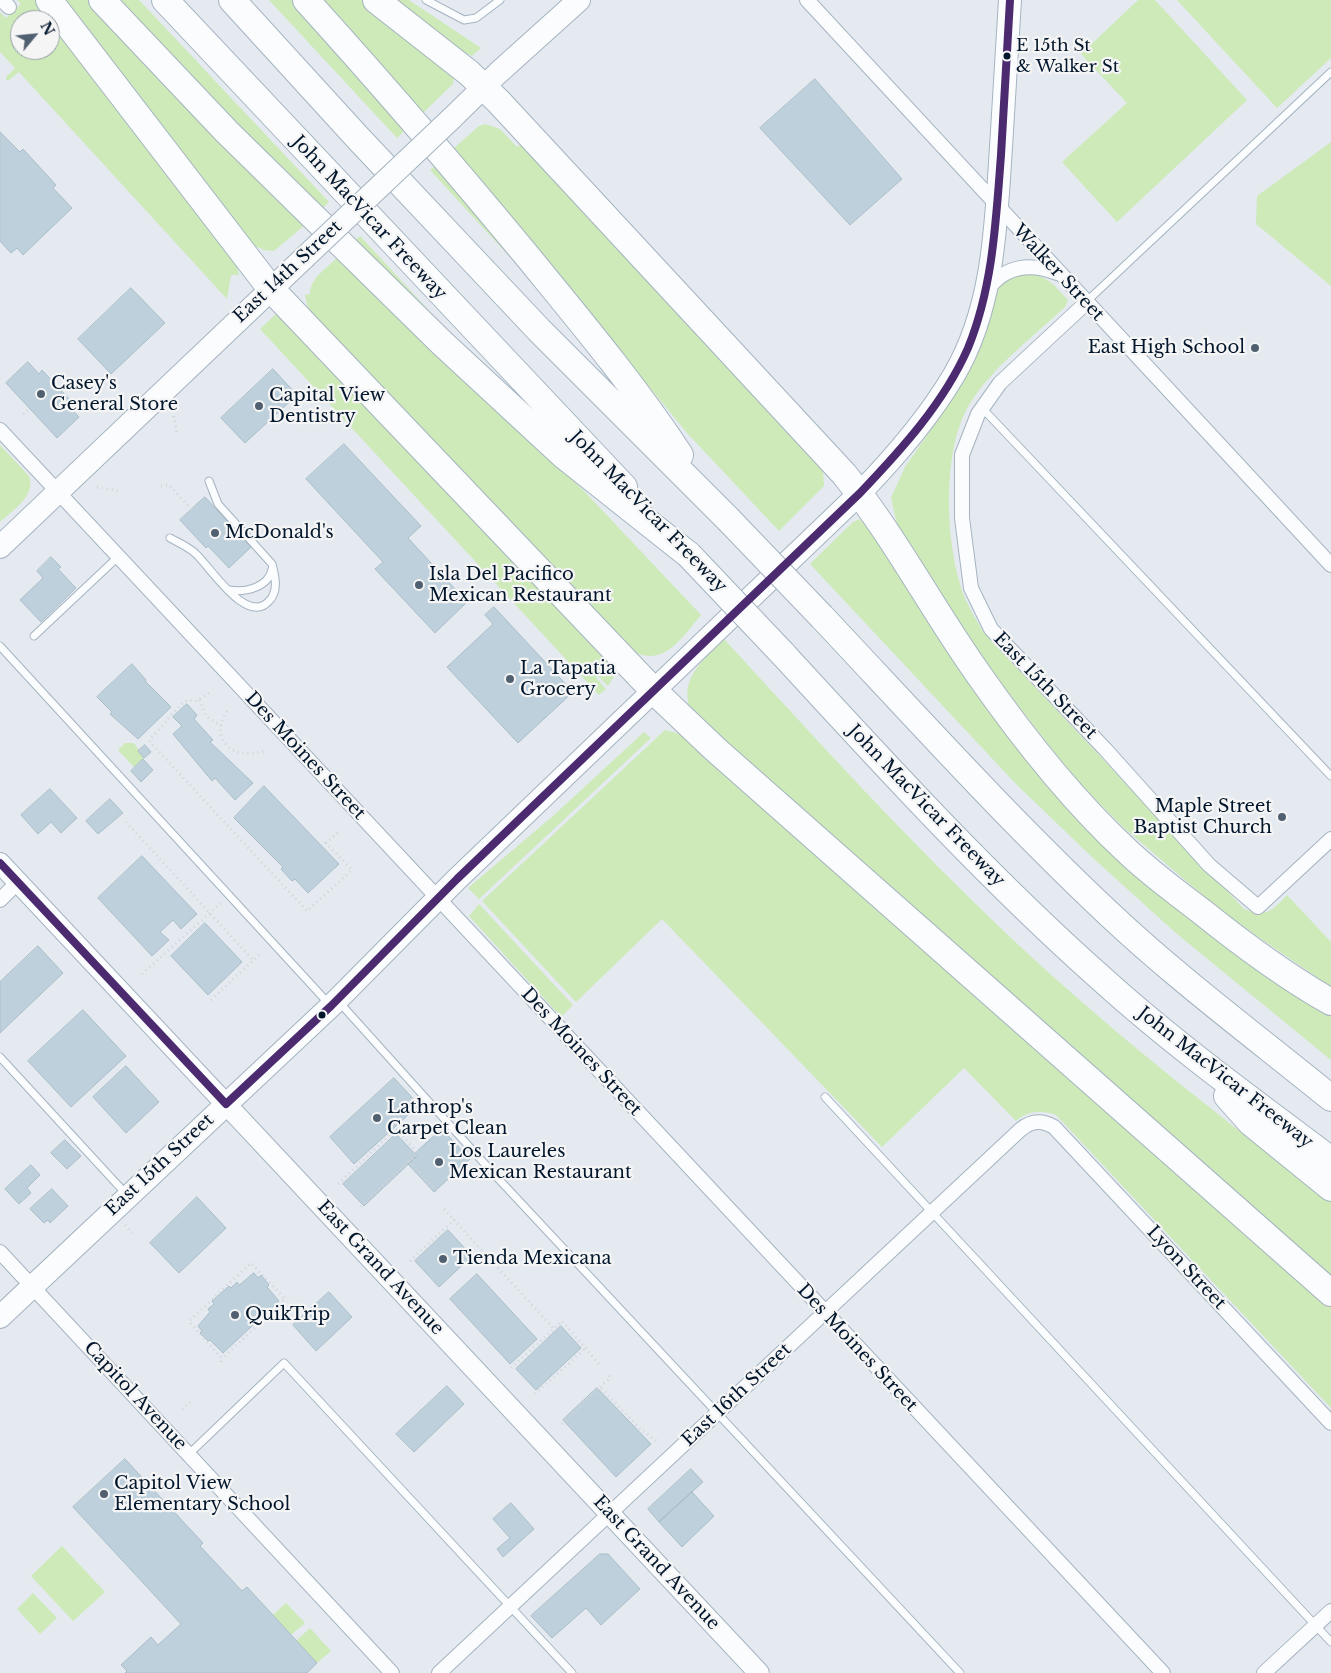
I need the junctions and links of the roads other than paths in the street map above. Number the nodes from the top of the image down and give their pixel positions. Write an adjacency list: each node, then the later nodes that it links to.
1 (49, 0): 16 (highway)
2 (102, 0): 27 (highway)
3 (165, 0): 27 (highway, John MacVicar Freeway)
4 (232, 0): 24 (highway)
5 (306, 0): 24 (highway)
6 (376, 0): 13 (highway)
7 (426, 0): 8 (lane)
8 (500, 0)
9 (579, 0): 13 (main road, East 14th Street)
10 (806, 0): 14 (street, Walker Street)
11 (1010, 0): 14 (main road, East 15th Street)
12 (1331, 72): 18 (lane)
13 (485, 88): 16 (main road, East 14th Street, bridge); 23 (highway)
14 (997, 208): 15 (street, Walker Street); 17 (main road, East 15th Street)
15 (1059, 274): 17 (street); 18 (street, Walker Street)
16 (271, 289): 22 (main road, East 14th Street); 34 (highway)
17 (985, 294): 23 (main road, East 15th Street)
18 (1086, 303): 19 (street, East 15th Street); 30 (street, Walker Street)
19 (982, 409): 35 (lane); 36 (street, East 15th Street)
20 (0, 430): 22 (street, Des Moines Street)
21 (209, 481): 29 (lane)
22 (58, 492): 26 (main road, East 14th Street); 28 (street, Des Moines Street)
23 (860, 493): 34 (main road, East 15th Street); 41 (highway)
24 (719, 510): 43 (highway, bridge)
25 (170, 538): 31 (lane)
26 (0, 547)
27 (689, 555): 44 (highway, John MacVicar Freeway, bridge)
28 (119, 556): 32 (lane); 39 (street, Des Moines Street)
29 (272, 564): 31 (lane); 31 (lane)
30 (1331, 565)
31 (228, 590)
32 (34, 636)
33 (0, 646): 42 (lane)
34 (654, 691): 39 (main road, East 15th Street); 57 (highway)
35 (1331, 776)
36 (1331, 839)
37 (0, 863): 38 (main road, East Grand Avenue)
38 (18, 882): 40 (street); 49 (main road, East Grand Avenue)
39 (437, 898): 42 (main road, East 15th Street); 58 (street, Des Moines Street)
40 (0, 900)
41 (1331, 1002)
42 (334, 1003): 49 (main road, East 15th Street); 60 (lane)
43 (1220, 1008): 46 (highway); 48 (highway)
44 (1186, 1051): 51 (highway, John MacVicar Freeway); 52 (highway)
45 (0, 1057): 53 (lane)
46 (1331, 1083)
47 (825, 1097): 54 (lane)
48 (1331, 1098)
49 (226, 1104): 53 (main road, East 15th Street); 63 (main road, East Grand Avenue)
50 (1037, 1122): 54 (street, East 16th Street); 61 (street, Lyon Street)
51 (1331, 1160)
52 (1331, 1188)
53 (128, 1195): 56 (main road, East 15th Street)
54 (932, 1213): 58 (street, East 16th Street); 66 (lane)
55 (0, 1252): 56 (street, Capitol Avenue)
56 (32, 1286): 59 (main road, East 15th Street); 62 (street, Capitol Avenue)
57 (1331, 1293)
58 (825, 1313): 60 (street, East 16th Street); 73 (street, Des Moines Street)
59 (0, 1317)
60 (719, 1412): 63 (street, East 16th Street); 72 (lane)
61 (1331, 1423)
62 (188, 1454): 64 (lane); 68 (street, Capitol Avenue)
63 (610, 1514): 64 (street, East 16th Street); 71 (main road, East Grand Avenue)
64 (510, 1606): 69 (street, East 16th Street); 70 (lane)
65 (1331, 1611): 66 (street)
66 (1316, 1625): 67 (lane); 74 (street)
67 (1331, 1642)
68 (392, 1673)
69 (439, 1673)
70 (572, 1673)
71 (759, 1673)
72 (960, 1673)
73 (1162, 1673)
74 (1264, 1673)

